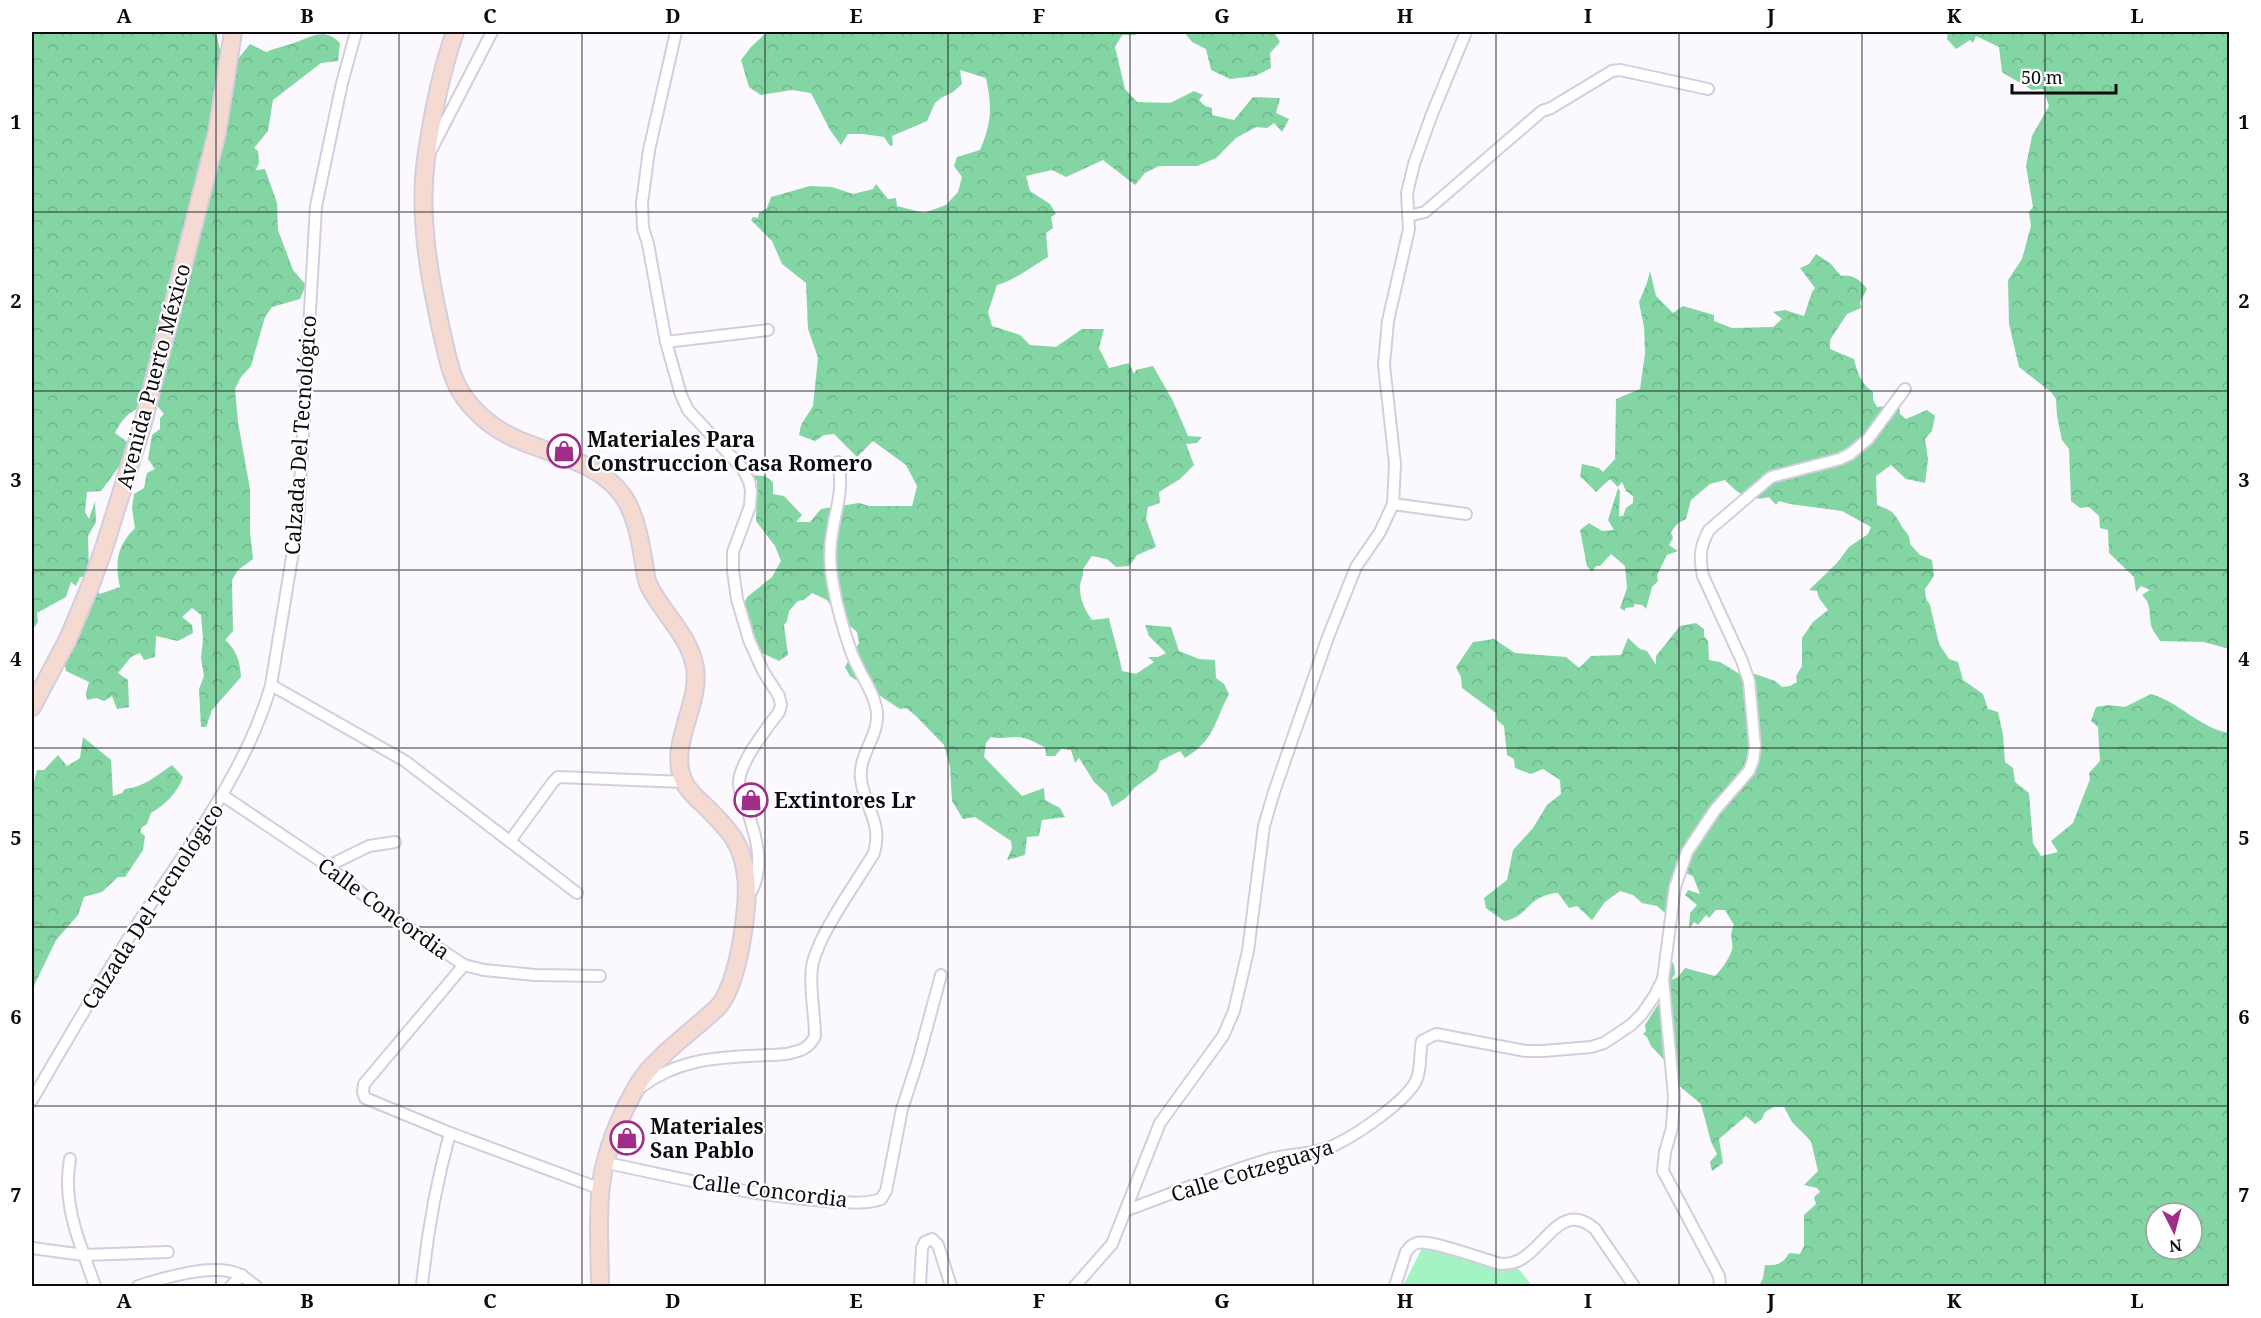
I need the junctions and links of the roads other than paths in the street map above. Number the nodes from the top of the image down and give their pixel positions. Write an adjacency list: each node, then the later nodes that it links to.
1 (233, 32): 17 (main road, Avenida Puerto México)
2 (356, 32): 16 (street, Calzada Del Tecnológico)
3 (455, 32): 8 (main road)
4 (492, 32): 8 (street)
5 (676, 32): 11 (street)
6 (1466, 32): 9 (street)
7 (1708, 89): 9 (street)
8 (426, 160): 18 (main road)
9 (1408, 216): 14 (street)
10 (768, 330): 11 (street)
11 (666, 342): 24 (street)
12 (1905, 389): 28 (street, Calle Cotzeguaya)
13 (838, 462): 29 (street)
14 (1393, 504): 15 (street); 35 (street)
15 (1466, 513)
16 (271, 685): 19 (street, Calzada Del Tecnológico); 20 (street)
17 (32, 707)
18 (684, 782): 20 (street); 24 (main road)
19 (222, 795): 22 (street, Calle Concordia); 30 (street, Calzada Del Tecnológico)
20 (510, 841): 23 (street)
21 (395, 842): 22 (street)
22 (328, 866): 25 (street, Calle Concordia)
23 (577, 892)
24 (747, 897): 29 (main road)
25 (464, 965): 27 (street); 31 (street, Calle Concordia)
26 (941, 975): 33 (street, Calle Concordia)
27 (600, 976)
28 (1663, 979): 35 (street, Calle Cotzeguaya); 51 (street)
29 (634, 1093): 33 (main road)
30 (32, 1100)
31 (450, 1133): 34 (street, Calle Concordia); 44 (street)
32 (70, 1159): 38 (street)
33 (607, 1163): 34 (main road)
34 (601, 1189): 45 (main road)
35 (1127, 1210): 48 (street)
36 (32, 1248): 38 (street)
37 (168, 1252): 38 (street)
38 (84, 1255): 40 (street)
39 (242, 1275): 41 (street); 42 (street); 43 (street)
40 (95, 1287)
41 (138, 1287)
42 (231, 1287)
43 (256, 1287)
44 (422, 1287)
45 (600, 1287)
46 (920, 1287): 47 (street)
47 (951, 1287)
48 (1075, 1287)
49 (1395, 1287): 50 (street)
50 (1634, 1287)
51 (1720, 1287)

